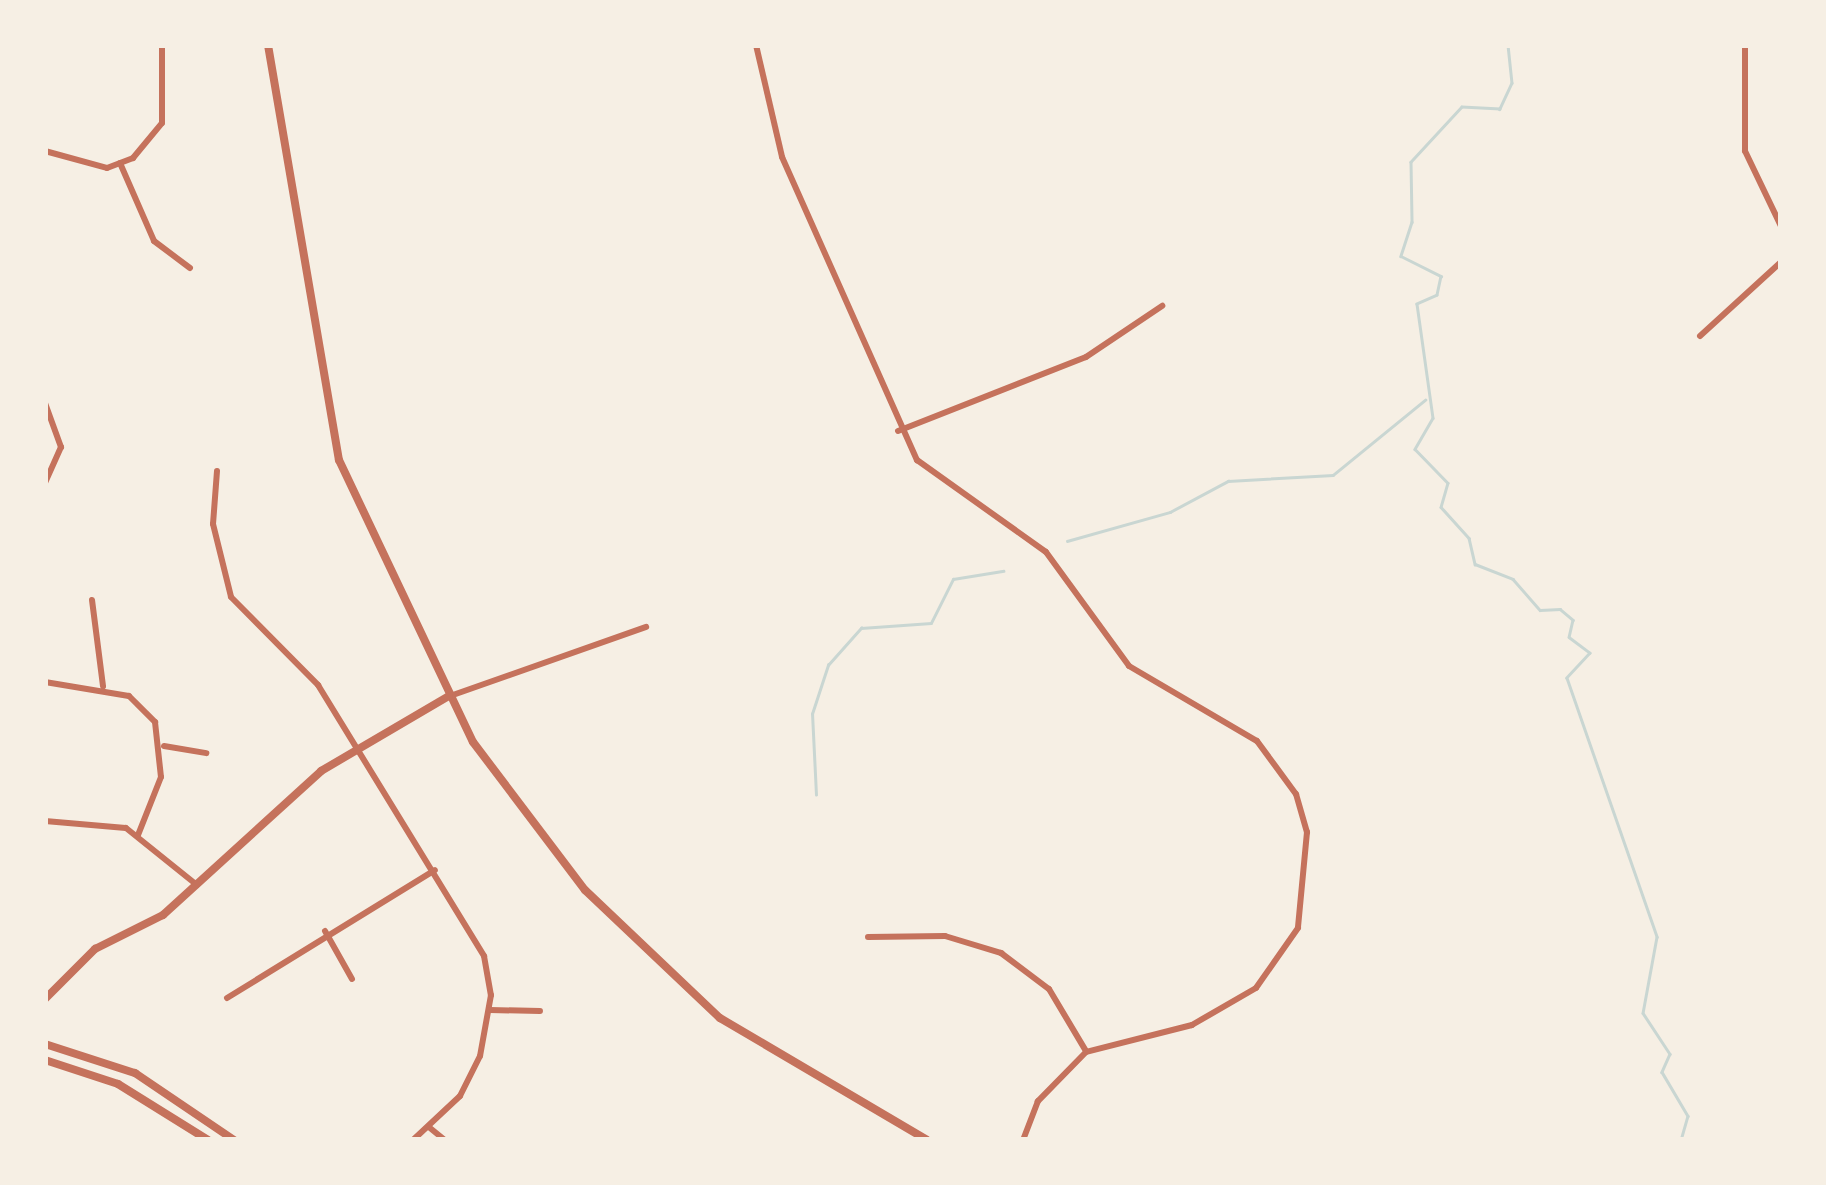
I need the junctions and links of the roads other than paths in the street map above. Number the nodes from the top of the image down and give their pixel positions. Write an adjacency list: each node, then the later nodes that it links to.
1 (162, 45): 6 (street)
2 (268, 45): 20 (street)
3 (756, 45): 13 (street)
4 (1745, 45): 7 (street)
5 (45, 151): 6 (street)
6 (120, 162): 9 (street)
7 (1781, 226)
8 (1781, 262): 11 (street)
9 (190, 268)
10 (1162, 306): 13 (street)
11 (1700, 336)
12 (45, 403): 15 (street)
13 (898, 431): 36 (street)
14 (217, 471): 22 (street)
15 (45, 482)
16 (92, 600): 19 (street)
17 (646, 627): 20 (street)
18 (45, 682): 19 (street)
19 (103, 686): 21 (street)
20 (449, 696): 22 (street); 43 (street)
21 (164, 746): 23 (street); 25 (street)
22 (360, 748): 26 (street); 27 (street)
23 (206, 753)
24 (45, 821): 25 (street)
25 (138, 835): 27 (street)
26 (434, 870): 28 (street); 33 (street)
27 (198, 885): 32 (street)
28 (325, 931): 30 (street); 31 (street)
29 (868, 937): 36 (street)
30 (352, 978)
31 (227, 998)
32 (45, 999)
33 (490, 1010): 34 (street); 38 (street)
34 (540, 1012)
35 (45, 1044): 40 (street)
36 (1086, 1052): 44 (street)
37 (45, 1060): 39 (street)
38 (430, 1128): 41 (street); 42 (street)
39 (208, 1140)
40 (234, 1140)
41 (413, 1140)
42 (445, 1140)
43 (927, 1140)
44 (1023, 1140)

